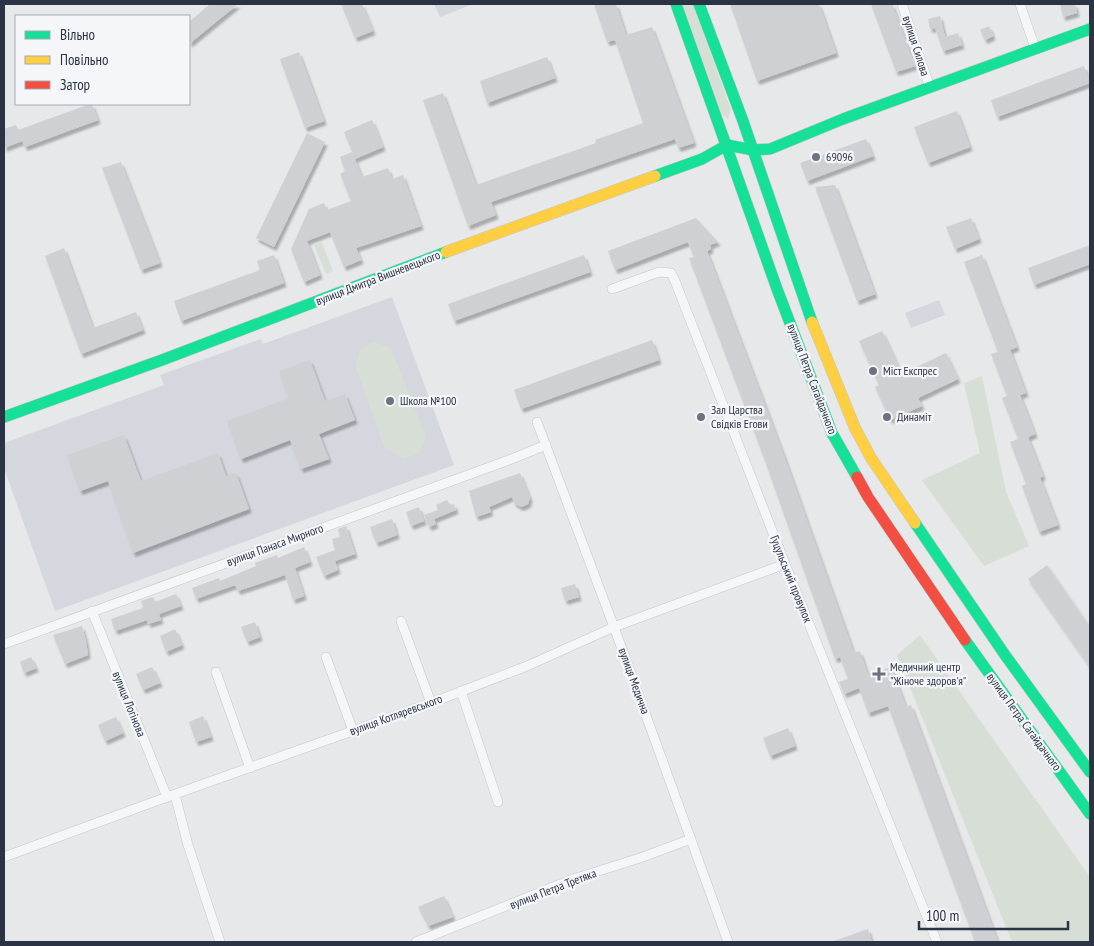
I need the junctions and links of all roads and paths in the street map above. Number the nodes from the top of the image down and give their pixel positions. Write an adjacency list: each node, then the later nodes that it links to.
1 (676, 4): 8 (street, вулиця Петра Сагайдачного)
2 (699, 4): 9 (street, вулиця Петра Сагайдачного)
3 (902, 4): 7 (street, вулиця Силова)
4 (1020, 4): 6 (street)
5 (1090, 29): 6 (street)
6 (1035, 48): 7 (street)
7 (930, 88): 9 (street)
8 (727, 145): 9 (street); 11 (street, вулиця Дмитра Вишневецького); 28 (street, вулиця Петра Сагайдачного)
9 (753, 150): 25 (street, вулиця Петра Сагайдачного)
10 (612, 289): 14 (street, Гуцульський провулок)
11 (4, 418)
12 (536, 422): 13 (street, вулиця Медична)
13 (546, 445): 15 (street, вулиця Панаса Мирного); 17 (street, вулиця Медична)
14 (786, 564): 17 (street, вулиця Котляревського); 34 (street, Гуцульський провулок)
15 (92, 611): 18 (street, вулиця Панаса Мирного); 26 (street, вулиця Логінова)
16 (401, 621): 22 (street)
17 (614, 627): 21 (street, вулиця Котляревського); 29 (street, вулиця Медична)
18 (4, 644)
19 (326, 658): 23 (street)
20 (216, 672): 24 (street)
21 (461, 691): 22 (street, вулиця Котляревського); 27 (street)
22 (431, 703): 23 (street, вулиця Котляревського)
23 (353, 731): 24 (street, вулиця Котляревського)
24 (250, 768): 26 (street, вулиця Котляревського)
25 (1090, 772)
26 (171, 796): 30 (street, вулиця Котляревського); 32 (street, вулиця Логінова)
27 (498, 802)
28 (1090, 814)
29 (690, 839): 31 (street, вулиця Медична); 33 (street, вулиця Петра Третяка)
30 (4, 857)
31 (724, 941)
32 (220, 942)
33 (416, 942)
34 (937, 942)

